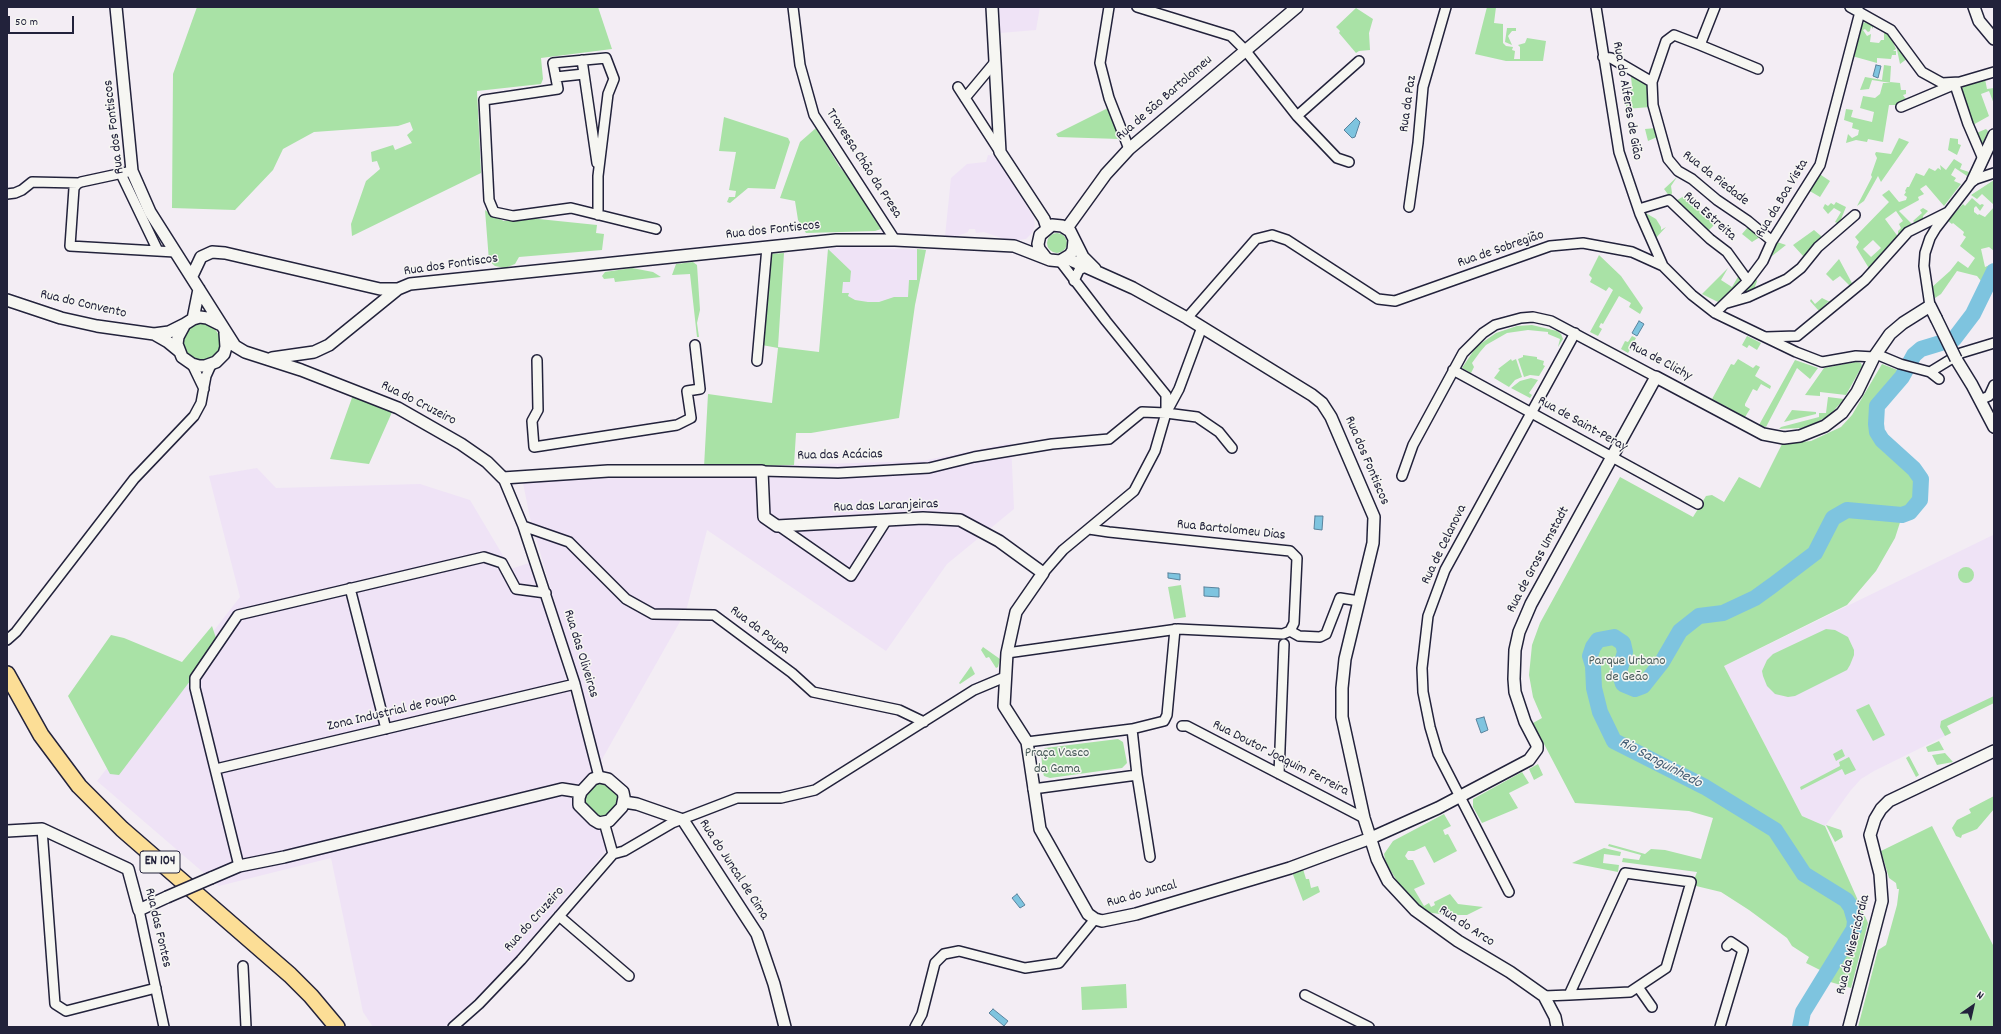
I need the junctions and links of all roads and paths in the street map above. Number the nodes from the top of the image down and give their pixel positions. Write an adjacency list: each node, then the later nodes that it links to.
1 (116, 7): 36 (street, Rua dos Fontiscos)
2 (793, 7): 52 (street, Travessa Chão da Presa)
3 (992, 7): 20 (street)
4 (1109, 7): 32 (street)
5 (1137, 7): 12 (street)
6 (1297, 7): 16 (street, Rua de São Bartolomeu)
7 (1446, 7): 43 (street, Rua da Paz)
8 (1596, 7): 17 (street, Rua do Alferes de Gião)
9 (1715, 7): 15 (street)
10 (1850, 7): 13 (street)
11 (1974, 7): 14 (street)
12 (1157, 10): 16 (street)
13 (1860, 12): 26 (street); 54 (street, Rua da Boa Vista)
14 (1994, 39)
15 (1700, 45): 21 (street); 25 (street, Rua da Piedade)
16 (1245, 50): 30 (street); 32 (street, Rua de São Bartolomeu)
17 (1603, 57): 25 (street); 44 (street, Rua do Alferes de Gião)
18 (582, 60): 23 (street); 24 (street); 39 (street)
19 (1359, 61): 30 (street)
20 (995, 62): 28 (street); 33 (street)
21 (1758, 69)
22 (1994, 72): 26 (street)
23 (584, 74): 24 (street); 39 (street)
24 (556, 76): 46 (street)
25 (1652, 82): 54 (street, Rua da Piedade)
26 (1957, 84): 29 (street); 34 (street)
27 (958, 87): 28 (street)
28 (965, 98): 33 (street)
29 (1901, 107)
30 (1297, 116): 35 (street)
31 (1994, 134): 34 (street)
32 (1129, 149): 49 (street, Rua de São Bartolomeu)
33 (1000, 152): 48 (street)
34 (1983, 159): 40 (street)
35 (1349, 162)
36 (132, 172): 38 (street); 58 (street, Rua dos Fontiscos)
37 (1994, 173): 40 (street)
38 (121, 174): 41 (street); 57 (street)
39 (598, 176): 46 (street)
40 (1973, 180): 45 (street)
41 (78, 183): 42 (street); 57 (street)
42 (7, 194)
43 (1409, 207)
44 (1639, 209): 61 (street, Rua do Alferes de Gião); 65 (street, Rua Estreita)
45 (1948, 212): 70 (street); 78 (street)
46 (598, 215): 50 (street)
47 (1855, 216): 69 (street)
48 (1047, 228): 49 (street); 51 (street)
49 (1067, 228): 53 (street)
50 (656, 229)
51 (1039, 239): 55 (street); 59 (street)
52 (895, 240): 55 (street, Rua dos Fontiscos); 56 (street, Rua dos Fontiscos)
53 (1074, 240): 60 (street); 62 (street)
54 (1772, 241): 65 (street, Rua da Boa Vista)
55 (1014, 246): 59 (street)
56 (767, 247): 67 (street, Rua dos Fontiscos); 86 (street)
57 (158, 251): 58 (street)
58 (175, 252): 63 (street, Rua dos Fontiscos)
59 (1046, 258): 60 (street)
60 (1063, 260): 62 (street, Rua dos Fontiscos); 64 (street)
61 (1663, 266): 71 (street, Rua de Sobregião); 72 (street, Rua de Sobregião)
62 (1090, 268): 64 (street); 72 (street, Rua dos Fontiscos)
63 (192, 276): 66 (street); 67 (street, Rua dos Fontiscos)
64 (1074, 281): 96 (street)
65 (1748, 281): 69 (street, Rua da Boa Vista)
66 (199, 289): 73 (street); 75 (street)
67 (398, 289): 84 (street)
68 (7, 300): 77 (street, Rua do Convento)
69 (1725, 303): 71 (street, Rua da Boa Vista)
70 (1930, 306): 83 (street, Rua de Clichy); 95 (street, bridge)
71 (1715, 313): 78 (street, Rua de Sobregião)
72 (1187, 318): 74 (street, Rua dos Fontiscos)
73 (189, 321): 75 (street); 77 (street, Rua do Convento); 81 (street)
74 (1202, 327): 96 (street); 113 (street, Rua dos Fontiscos)
75 (222, 328): 82 (street); 87 (street)
76 (1575, 333): 89 (street, Rua de Clichy); 91 (street, Rua de Clichy); 97 (street, Rua de Celanova)
77 (154, 334): 81 (street, Rua do Convento)
78 (1765, 338): 83 (street, Rua de Sobregião)
79 (1994, 343): 90 (street)
80 (695, 345): 85 (street)
81 (179, 351): 88 (street)
82 (245, 352): 84 (street, Rua do Cruzeiro); 87 (street)
83 (1875, 355): 90 (street); 91 (street, Rua de Clichy)
84 (267, 358): 103 (street, Rua do Cruzeiro)
85 (537, 360)
86 (757, 361)
87 (215, 362): 88 (street); 93 (street)
88 (192, 364): 93 (street)
89 (1453, 370): 97 (street, Rua de Saint-Peray); 102 (street, Rua de Clichy)
90 (1930, 372): 92 (street)
91 (1656, 377): 100 (street, Rua de Gross Umstadt)
92 (1939, 379)
93 (204, 388): 116 (street)
94 (1993, 388): 95 (street)
95 (1980, 400): 98 (street)
96 (1166, 413): 99 (street, Rua das Acácias); 101 (street, Rua das Acácias); 108 (street)
97 (1531, 413): 100 (street, Rua de Saint-Peray); 134 (street, Rua de Celanova)
98 (1994, 427)
99 (1232, 448)
100 (1612, 457): 104 (street, Rua de Saint-Peray); 134 (street, Rua de Gross Umstadt)
101 (762, 471): 103 (street, Rua das Acácias); 107 (street)
102 (1402, 476)
103 (503, 478): 106 (street, Rua do Cruzeiro)
104 (1698, 504)
105 (886, 521): 107 (street, Rua das Laranjeiras); 107 (street); 110 (street, Rua das Laranjeiras)
106 (523, 526): 109 (street, Rua do Cruzeiro); 122 (street, Rua da Poupa)
107 (779, 526)
108 (1089, 528): 110 (street); 115 (street, Rua Bartolomeu Dias)
109 (529, 542): 112 (street, Rua das Oliveiras)
110 (1043, 573): 118 (street)
111 (350, 588): 112 (street); 124 (street); 128 (street)
112 (546, 593): 121 (street, Rua das Oliveiras)
113 (1359, 601): 115 (street); 136 (street, Rua dos Fontiscos)
114 (1175, 629): 115 (street); 118 (street); 125 (street)
115 (1290, 631)
116 (7, 640)
117 (1284, 644): 129 (street)
118 (1007, 653): 120 (street)
119 (8, 675): 160 (main road, EN 104)
120 (1005, 677): 122 (street, Rua do Juncal de Cima); 126 (street)
121 (575, 684): 124 (street, Zona Industrial de Poupa); 131 (street, Rua das Oliveiras)
122 (924, 722): 137 (street, Rua do Juncal de Cima)
123 (1182, 726): 129 (street, Rua Doutor Joaquim Ferreira)
124 (386, 729): 128 (street, Zona Industrial de Poupa)
125 (1132, 729): 126 (street); 130 (street)
126 (1027, 742): 132 (street)
127 (1994, 751): 167 (street, Rua da Misericórdia)
128 (216, 769): 144 (street)
129 (1278, 774): 136 (street, Rua Doutor Joaquim Ferreira)
130 (1137, 776): 132 (street); 143 (street)
131 (598, 777): 133 (street); 135 (street)
132 (1033, 789): 148 (street)
133 (581, 792): 138 (street); 144 (street)
134 (1460, 797): 141 (street, Rua de Gross Umstadt); 145 (street, Rua de Celanova)
135 (624, 802): 137 (street); 138 (street)
136 (1364, 818): 141 (street, Rua dos Fontiscos)
137 (683, 820): 142 (street); 162 (street, Rua do Juncal de Cima)
138 (604, 822): 142 (street)
139 (42, 829): 140 (street, Rua das Fontes); 146 (street, Rua das Fontes); 153 (street)
140 (7, 831)
141 (1371, 838): 148 (street, Rua do Juncal); 156 (street, Rua do Arco)
142 (613, 854): 147 (street, Rua do Cruzeiro)
143 (1150, 856)
144 (239, 866): 146 (street, bridge)
145 (1509, 892)
146 (138, 910): 153 (street, Rua das Fontes)
147 (559, 916): 151 (street); 161 (street, Rua do Cruzeiro)
148 (1095, 919): 163 (street, Rua do Juncal)
149 (1727, 946): 166 (street)
150 (243, 966): 159 (street)
151 (629, 976)
152 (1638, 987): 155 (street); 155 (street); 157 (street)
153 (156, 988): 158 (street, Rua das Fontes)
154 (1305, 995): 164 (street)
155 (1569, 995): 156 (street)
156 (1544, 996): 165 (street, Rua do Arco)
157 (1652, 1006)
158 (164, 1027)
159 (246, 1027)
160 (337, 1027)
161 (452, 1027)
162 (785, 1027)
163 (915, 1027)
164 (1369, 1027)
165 (1557, 1027)
166 (1720, 1027)
167 (1849, 1027)

